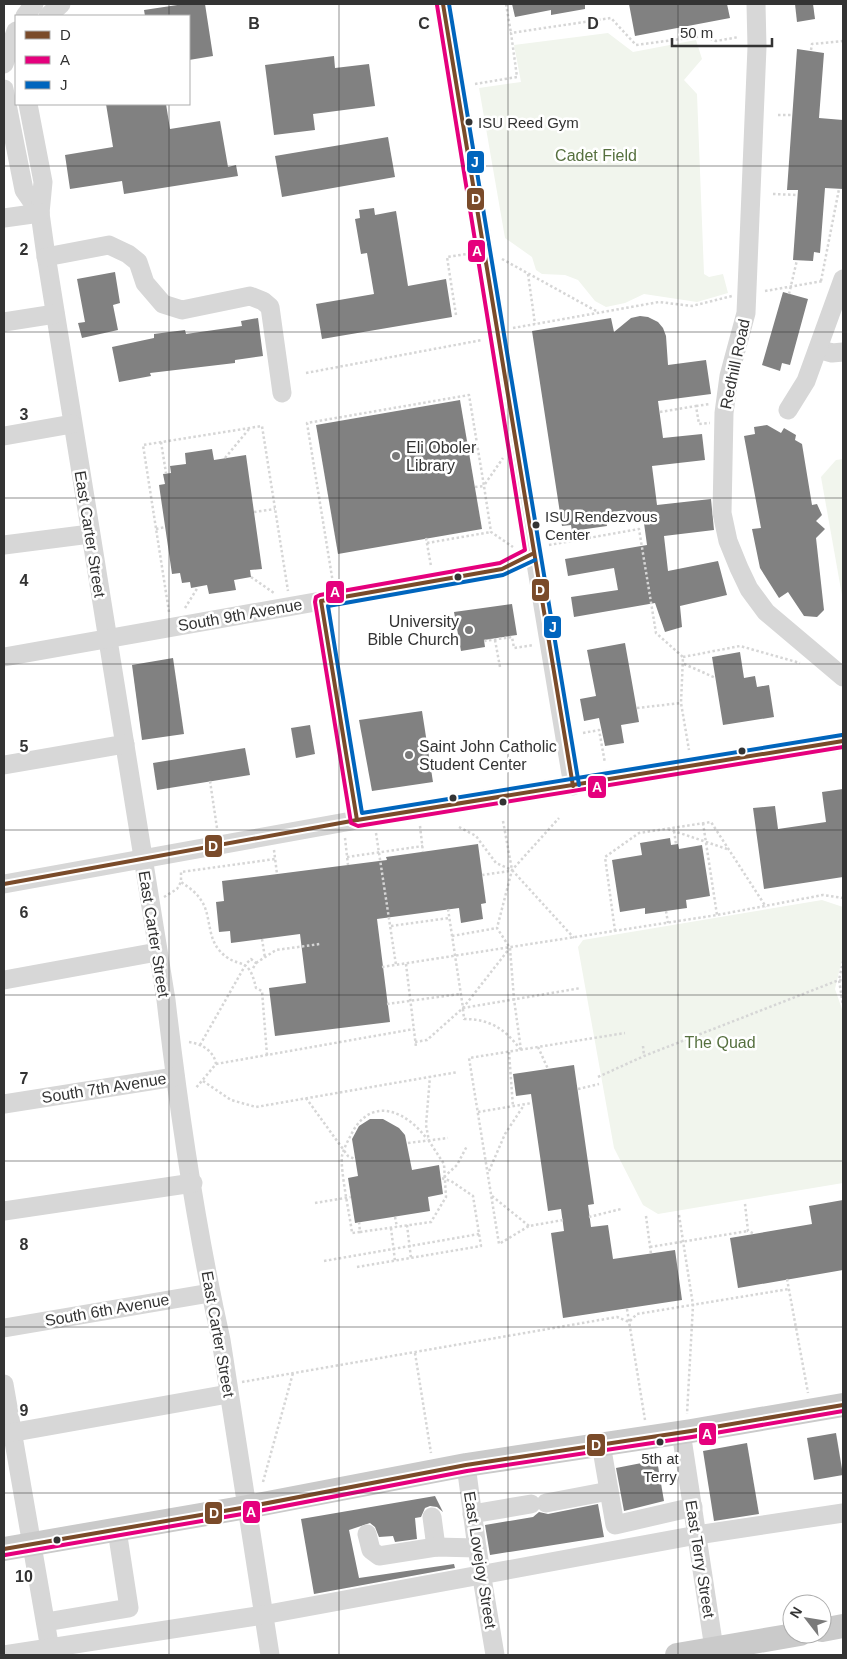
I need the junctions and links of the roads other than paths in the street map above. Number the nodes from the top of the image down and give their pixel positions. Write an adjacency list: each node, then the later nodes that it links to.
1 (34, 4): 5 (street)
2 (61, 4): 6 (street)
3 (443, 4): 25 (street)
4 (756, 4): 29 (street, Redhill Road)
5 (26, 15)
6 (49, 15)
7 (15, 34): 8 (street)
8 (4, 64)
9 (4, 89): 11 (street, East Carter Street)
10 (28, 105): 11 (street, East Carter Street)
11 (40, 212): 12 (street); 13 (street, East Carter Street)
12 (4, 218)
13 (46, 257): 15 (street, East Carter Street); 19 (street)
14 (842, 281): 17 (street)
15 (55, 314): 16 (street); 21 (street, East Carter Street)
16 (4, 322)
17 (818, 349): 18 (street); 20 (street)
18 (843, 352)
19 (282, 393)
20 (788, 410)
21 (72, 424): 22 (street); 23 (street, East Carter Street)
22 (4, 436)
23 (90, 534): 24 (street); 27 (street, East Carter Street)
24 (4, 545)
25 (531, 550): 26 (street, South 9th Avenue); 33 (street)
26 (321, 600): 27 (street, South 9th Avenue); 34 (street)
27 (106, 640): 28 (street, South 9th Avenue); 31 (street, East Carter Street)
28 (4, 657)
29 (843, 677)
30 (843, 741): 33 (street)
31 (125, 744): 32 (street); 35 (street, East Carter Street)
32 (4, 765)
33 (573, 786): 34 (street)
34 (357, 820): 35 (street)
35 (142, 858): 36 (street); 37 (street, East Carter Street)
36 (4, 884)
37 (157, 952): 38 (street); 39 (street, East Carter Street)
38 (4, 980)
39 (175, 1077): 40 (street, South 7th Avenue); 41 (street, East Carter Street)
40 (4, 1104)
41 (192, 1183): 42 (street); 43 (street, East Carter Street)
42 (4, 1211)
43 (210, 1293): 44 (street, South 6th Avenue); 46 (street, East Carter Street)
44 (4, 1328)
45 (4, 1384): 49 (street)
46 (235, 1388): 49 (street); 53 (street, East Carter Street)
47 (843, 1405): 48 (main road)
48 (685, 1427): 50 (main road); 54 (street, East Terry Street)
49 (8, 1434): 62 (street)
50 (601, 1444): 51 (main road); 52 (street)
51 (466, 1464): 53 (main road); 56 (street, East Lovejoy Street)
52 (609, 1490): 56 (street); 58 (street)
53 (247, 1507): 59 (main road); 68 (street, East Carter Street)
54 (693, 1507): 58 (street); 61 (street, East Terry Street)
55 (843, 1513): 61 (street)
56 (472, 1514): 65 (street, East Lovejoy Street)
57 (432, 1518): 64 (street)
58 (636, 1520): 63 (street)
59 (117, 1530): 62 (main road); 69 (street)
60 (367, 1534): 64 (street)
61 (698, 1535): 63 (street); 72 (street, East Terry Street)
62 (32, 1544): 66 (main road); 69 (street)
63 (640, 1546): 67 (street)
64 (436, 1547): 65 (street)
65 (477, 1548): 67 (street, East Lovejoy Street)
66 (4, 1549)
67 (483, 1574): 68 (street); 75 (street, East Lovejoy Street)
68 (262, 1615): 71 (street); 74 (street, East Carter Street)
69 (46, 1622): 71 (street)
70 (782, 1638): 72 (main road)
71 (50, 1651): 73 (street)
72 (714, 1652): 76 (main road)
73 (4, 1655)
74 (270, 1655)
75 (495, 1655)
76 (677, 1655)

